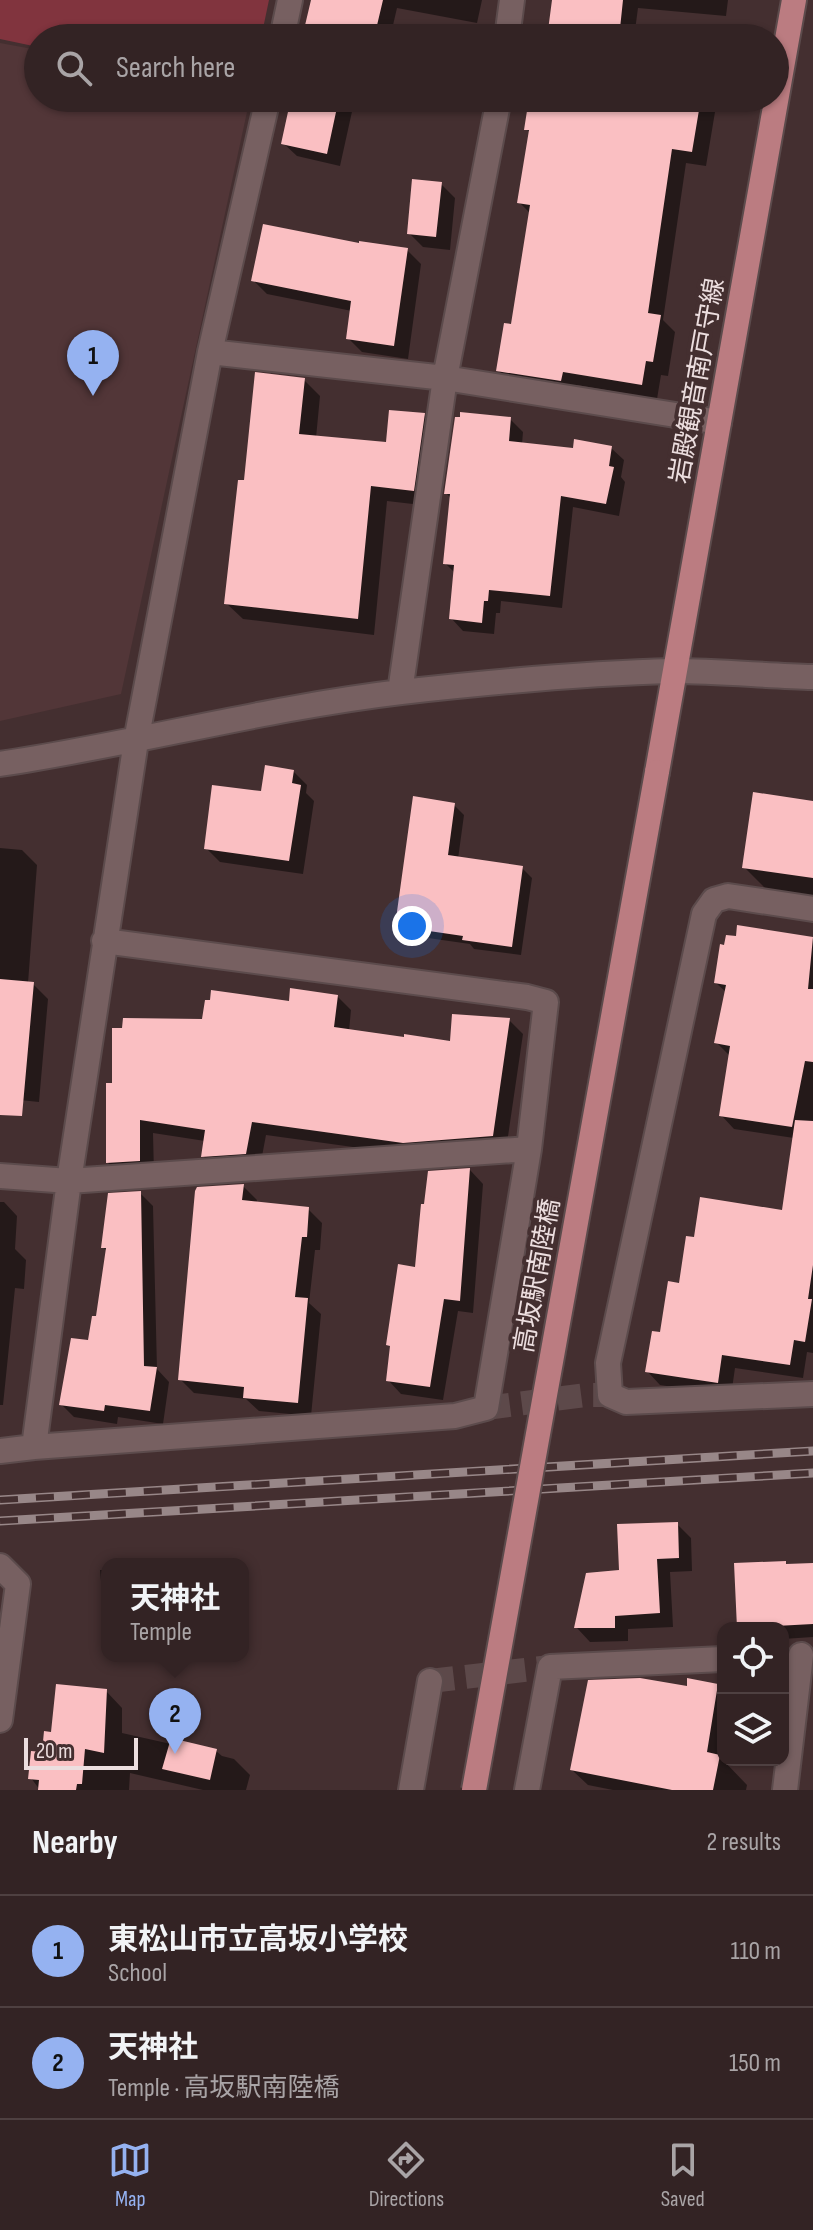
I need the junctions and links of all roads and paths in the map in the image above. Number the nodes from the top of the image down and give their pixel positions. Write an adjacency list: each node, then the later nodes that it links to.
1 (290, 0): 4 (street)
2 (512, 0): 5 (street)
3 (794, 0): 6 (main road, 岩殿観音南戸守線)
4 (285, 24)
5 (509, 24)
6 (789, 28)
7 (265, 112): 10 (street)
8 (496, 112): 11 (street)
9 (774, 112): 12 (main road, 岩殿観音南戸守線)
10 (210, 352): 11 (street); 16 (street)
11 (445, 378): 12 (street); 15 (street)
12 (719, 422): 13 (main road, 岩殿観音南戸守線)
13 (676, 671): 14 (street); 15 (street); 18 (main road, 岩殿観音南戸守線)
14 (813, 677)
15 (400, 692): 16 (street)
16 (136, 741): 17 (street); 20 (street)
17 (0, 764)
18 (657, 772): 33 (main road, 高坂駅南陸橋, bridge)
19 (813, 909): 24 (street)
20 (104, 941): 21 (street); 23 (street)
21 (529, 1149): 23 (street); 25 (street)
22 (0, 1176): 23 (street)
23 (69, 1181): 25 (street)
24 (813, 1394)
25 (34, 1447): 26 (street)
26 (0, 1451)
27 (0, 1566): 31 (street)
28 (799, 1655): 35 (street)
29 (717, 1659): 34 (street)
30 (430, 1681): 32 (street)
31 (0, 1720)
32 (411, 1790)
33 (474, 1790)
34 (527, 1790)
35 (785, 1790)

